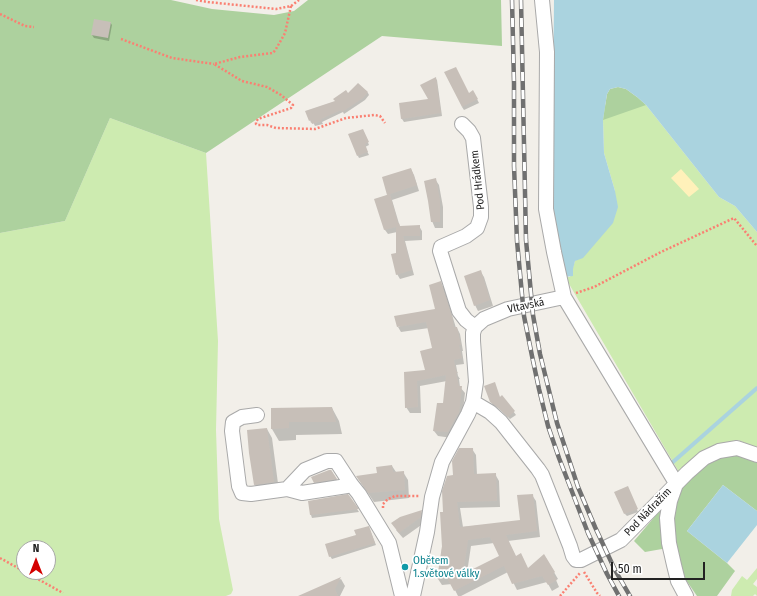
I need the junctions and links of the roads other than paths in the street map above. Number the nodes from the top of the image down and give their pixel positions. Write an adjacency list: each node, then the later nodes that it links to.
1 (542, 0): 3 (street)
2 (462, 124): 4 (street, Pod Hrádkem)
3 (564, 297): 4 (street, Vltavská); 8 (street, Pod Nádražím)
4 (475, 326): 5 (street)
5 (473, 402): 8 (street, Pod Nádražím); 12 (street)
6 (257, 415): 10 (street)
7 (757, 455): 8 (street)
8 (676, 483): 13 (street)
9 (351, 484): 10 (street); 10 (street); 11 (street)
10 (286, 489)
11 (402, 596)
12 (413, 596)
13 (686, 596)

